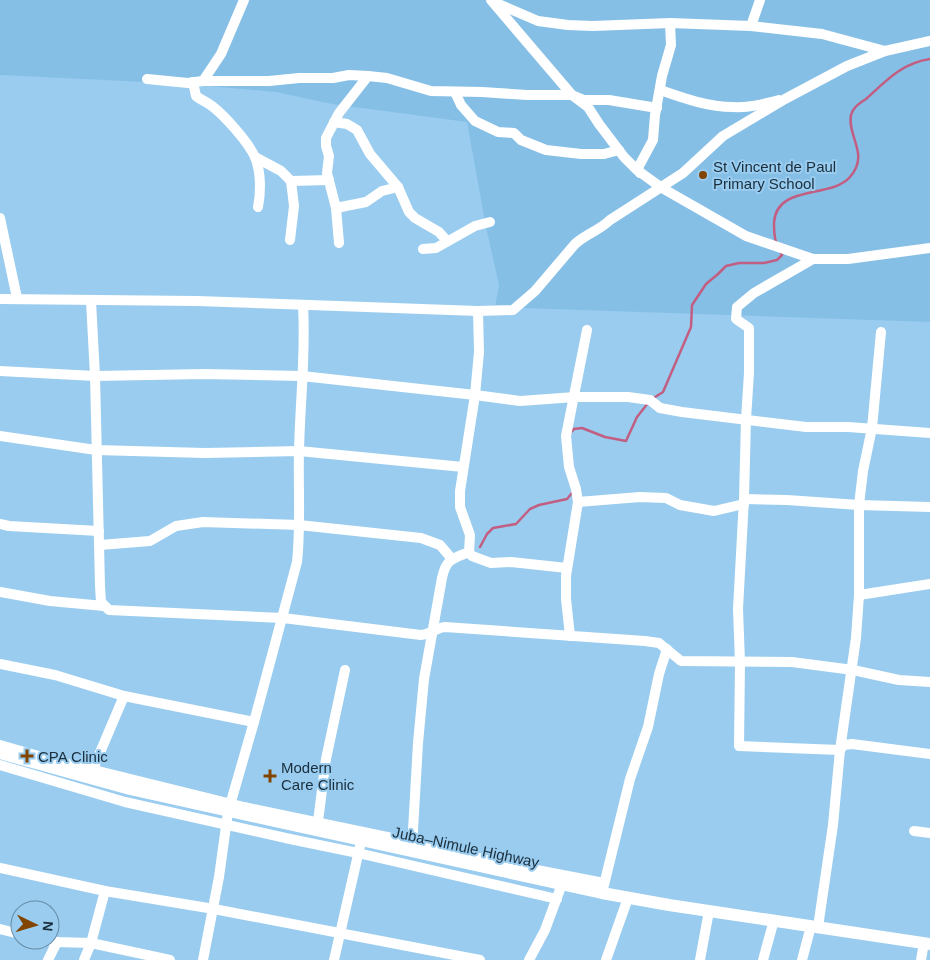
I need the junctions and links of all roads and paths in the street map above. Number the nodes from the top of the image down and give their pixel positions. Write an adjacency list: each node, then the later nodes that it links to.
1 (244, 0): 10 (street)
2 (760, 0): 5 (street)
3 (492, 1): 4 (street); 13 (street)
4 (670, 23): 5 (street); 11 (street)
5 (752, 26): 7 (street)
6 (930, 41): 7 (street)
7 (885, 51): 14 (street)
8 (368, 76): 10 (street); 12 (street); 16 (street)
9 (147, 79): 10 (street)
10 (198, 81): 18 (street)
11 (660, 90): 14 (street); 15 (street)
12 (455, 92): 13 (street); 17 (street)
13 (572, 95): 15 (street); 17 (street)
14 (785, 99): 23 (street)
15 (658, 108): 19 (street)
16 (334, 122): 20 (street); 22 (street)
17 (619, 150): 19 (street)
18 (254, 157): 21 (street); 24 (street)
19 (640, 173): 23 (street)
20 (329, 180): 21 (street); 25 (street)
21 (291, 181): 28 (street)
22 (398, 187): 25 (street); 29 (street)
23 (662, 188): 33 (street); 38 (street)
24 (258, 207)
25 (336, 208): 30 (street)
26 (0, 218): 34 (street)
27 (490, 222): 29 (street)
28 (290, 240)
29 (447, 241): 32 (street)
30 (339, 242)
31 (930, 248): 33 (street)
32 (423, 249)
33 (813, 259): 46 (street)
34 (17, 298): 35 (street); 36 (street)
35 (0, 299)
36 (91, 301): 37 (street); 42 (street)
37 (303, 306): 38 (street); 43 (street)
38 (478, 311): 44 (street)
39 (587, 330): 45 (street)
40 (881, 332): 47 (street)
41 (0, 371): 42 (street)
42 (95, 376): 43 (street); 50 (street)
43 (302, 376): 44 (street); 51 (street)
44 (475, 394): 45 (street); 52 (street)
45 (575, 397): 46 (street); 53 (street)
46 (746, 419): 47 (street); 54 (street)
47 (872, 428): 48 (street); 55 (street)
48 (930, 433)
49 (0, 436): 50 (street)
50 (96, 450): 51 (street); 59 (street)
51 (299, 451): 52 (street); 58 (street)
52 (463, 467): 61 (street)
53 (578, 502): 54 (street); 63 (street)
54 (744, 502): 55 (street); 72 (street)
55 (859, 506): 56 (street); 66 (street)
56 (930, 507)
57 (0, 524): 59 (street)
58 (299, 525): 60 (street); 62 (street); 68 (street)
59 (99, 531): 60 (street)
60 (100, 546): 67 (street)
61 (469, 552): 62 (street); 63 (street)
62 (452, 559): 69 (street)
63 (567, 568): 70 (street)
64 (930, 584): 66 (street)
65 (0, 592): 67 (street)
66 (859, 595): 75 (street)
67 (104, 606): 68 (street)
68 (283, 618): 69 (street); 78 (street)
69 (432, 632): 70 (street); 93 (street)
70 (570, 636): 71 (street)
71 (667, 648): 72 (street); 97 (street)
72 (740, 662): 75 (street); 80 (street)
73 (0, 664): 77 (street)
74 (345, 670): 89 (street)
75 (852, 670): 76 (street); 80 (street)
76 (930, 682)
77 (124, 696): 78 (street); 84 (street)
78 (254, 722): 87 (street)
79 (0, 745): 84 (street)
80 (840, 750): 82 (street); 104 (street)
81 (0, 753): 84 (main road, Juba–Nimule Highway)
82 (930, 754)
83 (0, 765): 86 (street)
84 (91, 774): 85 (main road, Juba–Nimule Highway); 87 (street)
85 (130, 789): 86 (street); 87 (main road, Juba–Nimule Highway)
86 (125, 802): 88 (street)
87 (229, 808): 88 (street); 89 (main road, Juba–Nimule Highway)
88 (225, 825): 94 (street); 101 (street)
89 (317, 826): 92 (main road, Juba–Nimule Highway); 93 (street)
90 (914, 831): 91 (street)
91 (930, 833)
92 (362, 840): 93 (main road, Juba–Nimule Highway); 94 (street)
93 (412, 847): 96 (main road, Juba–Nimule Highway); 97 (street)
94 (358, 853): 100 (street); 105 (street)
95 (0, 868): 98 (street)
96 (562, 884): 97 (main road, Juba–Nimule Highway); 100 (street)
97 (603, 888): 99 (main road, Juba–Nimule Highway)
98 (105, 891): 101 (street); 107 (street)
99 (628, 898): 102 (main road, Juba–Nimule Highway); 115 (street)
100 (557, 899): 114 (street)
101 (214, 909): 105 (street); 111 (street)
102 (709, 911): 103 (main road, Juba–Nimule Highway); 116 (street)
103 (774, 920): 104 (main road, Juba–Nimule Highway); 117 (street)
104 (815, 926): 108 (main road, Juba–Nimule Highway); 118 (street)
105 (340, 934): 112 (street); 113 (street)
106 (60, 941): 107 (street)
107 (90, 943): 109 (street); 110 (street)
108 (927, 944): 119 (street)
109 (84, 960)
110 (170, 960)
111 (203, 960)
112 (334, 960)
113 (480, 960)
114 (530, 960)
115 (606, 960)
116 (700, 960)
117 (762, 960)
118 (802, 960)
119 (921, 960)

